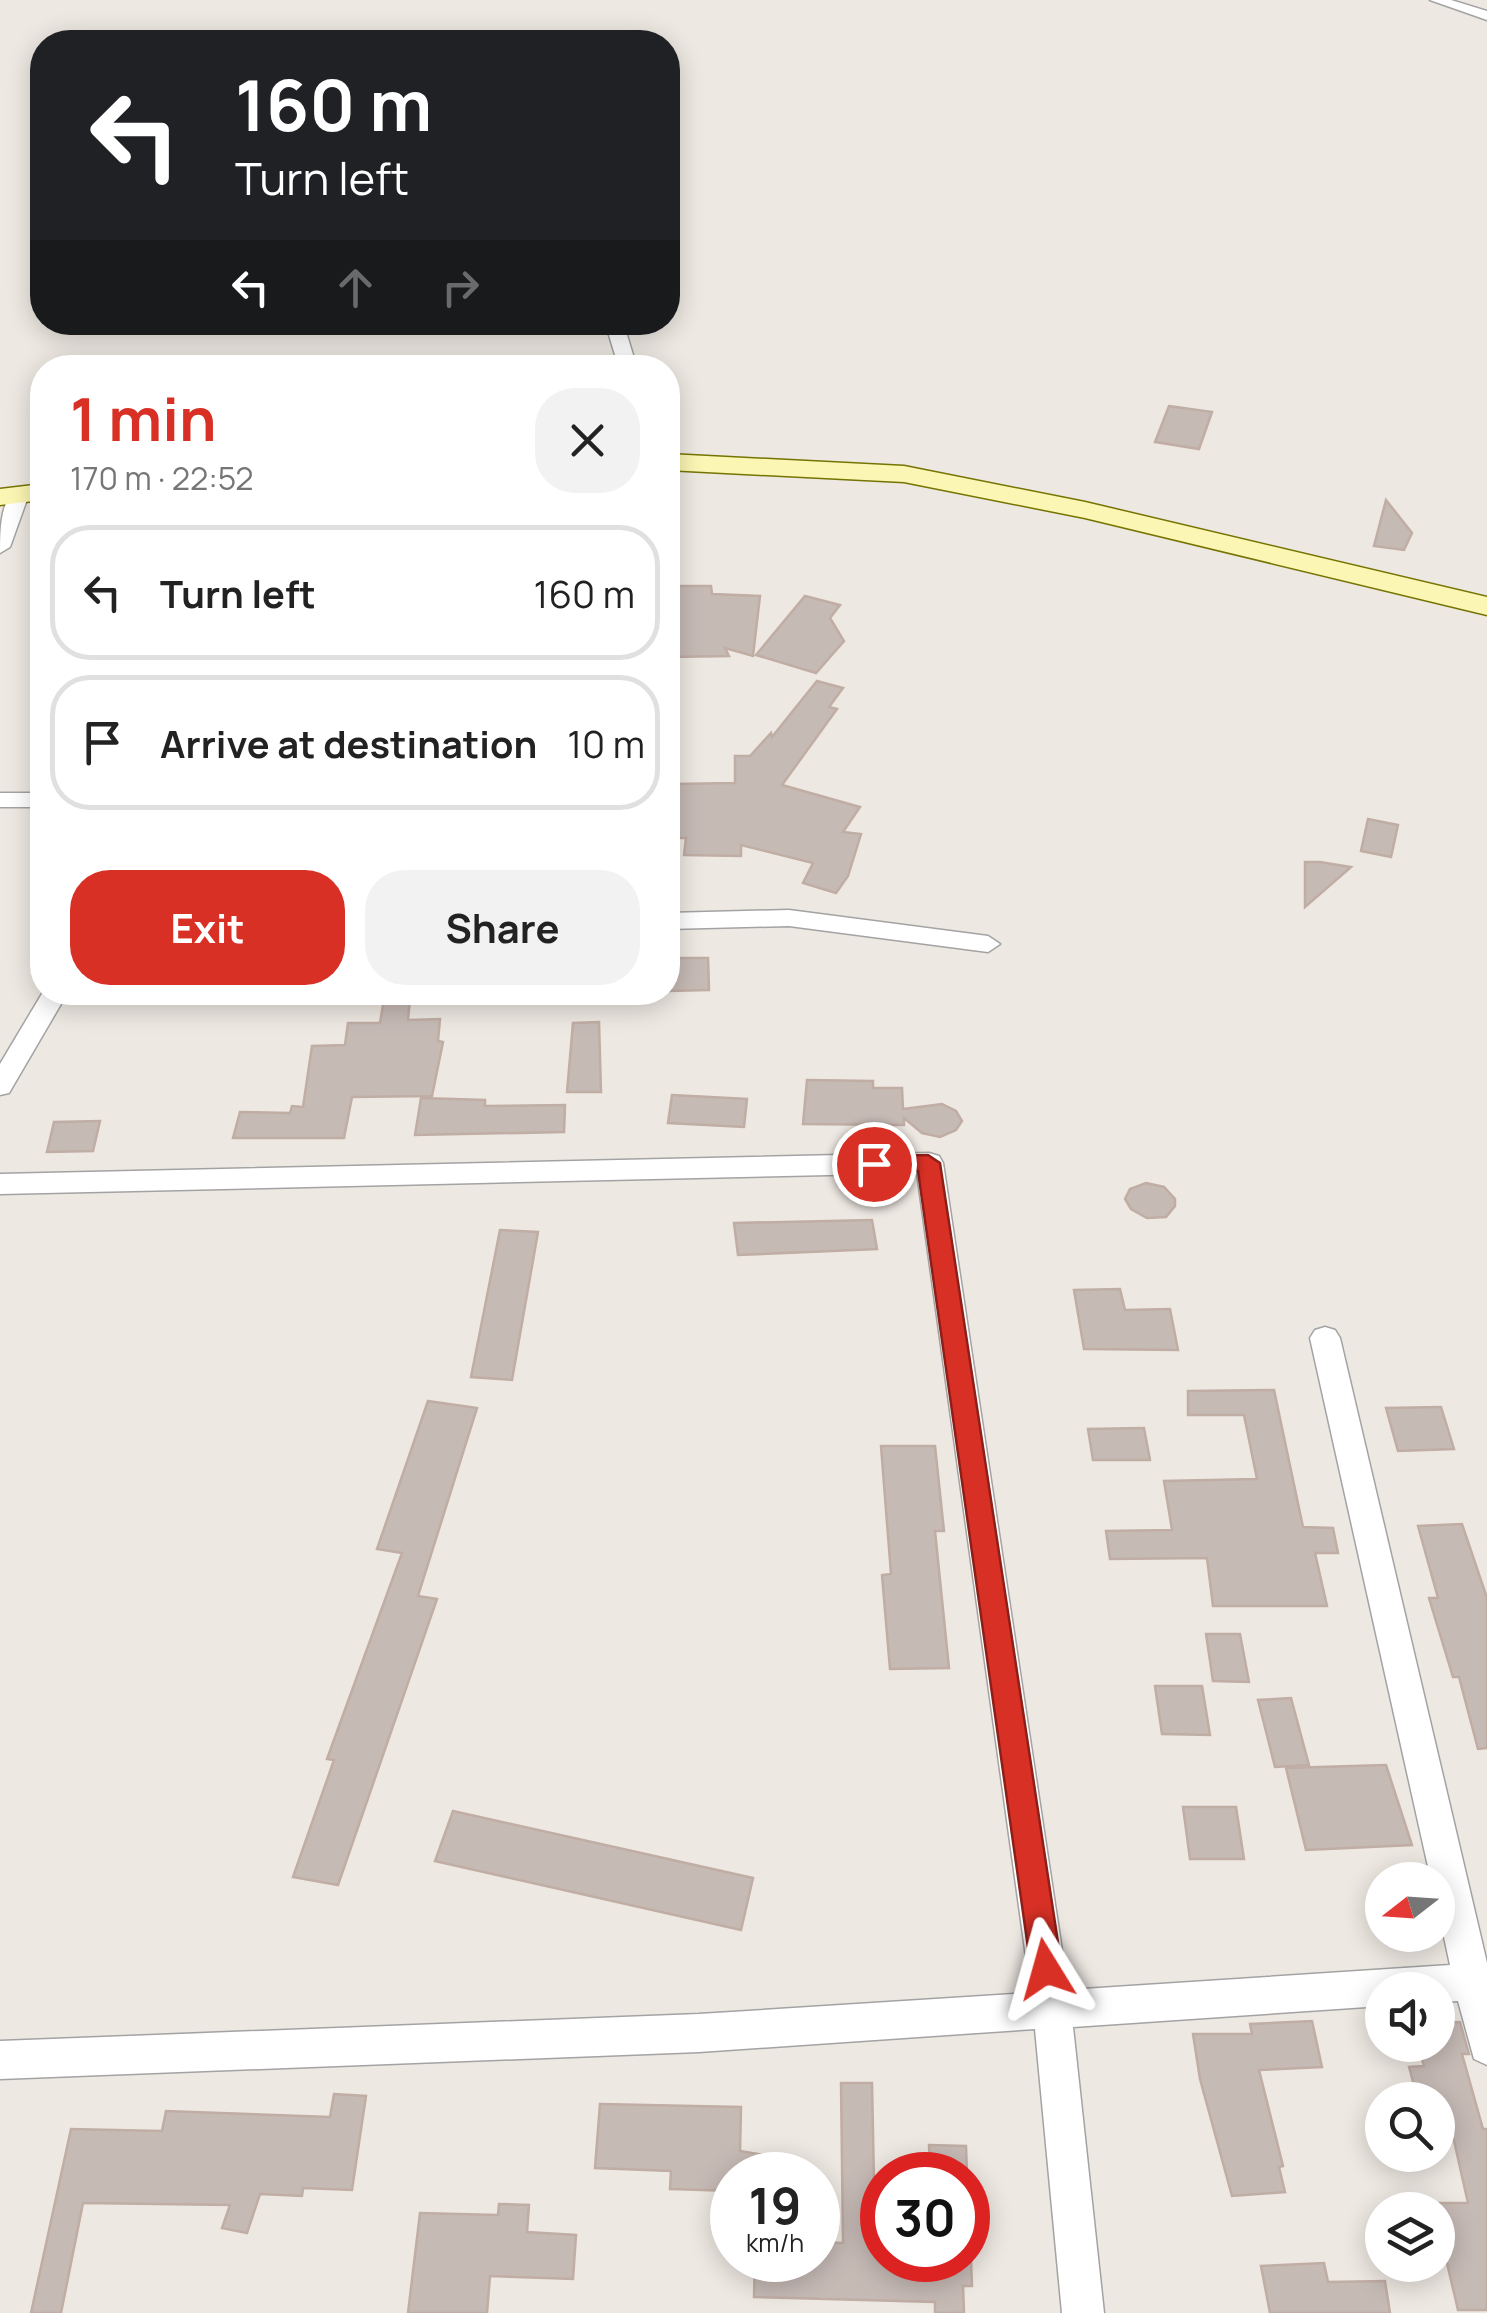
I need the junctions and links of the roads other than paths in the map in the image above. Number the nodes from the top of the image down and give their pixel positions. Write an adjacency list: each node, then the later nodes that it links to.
1 (1437, 0): 2 (street)
2 (1487, 16)
3 (680, 459): 6 (main road)
4 (21, 494): 5 (street)
5 (0, 547)
6 (1487, 606)
7 (0, 800): 8 (street)
8 (30, 800)
9 (680, 920): 10 (street)
10 (988, 944)
11 (48, 1005): 12 (street)
12 (0, 1086)
13 (0, 1184): 16 (street)
14 (1326, 1338): 15 (street)
15 (1479, 1981): 16 (street); 17 (street)
16 (1052, 2007): 18 (street); 19 (street)
17 (1487, 2046)
18 (0, 2060)
19 (1083, 2313)

